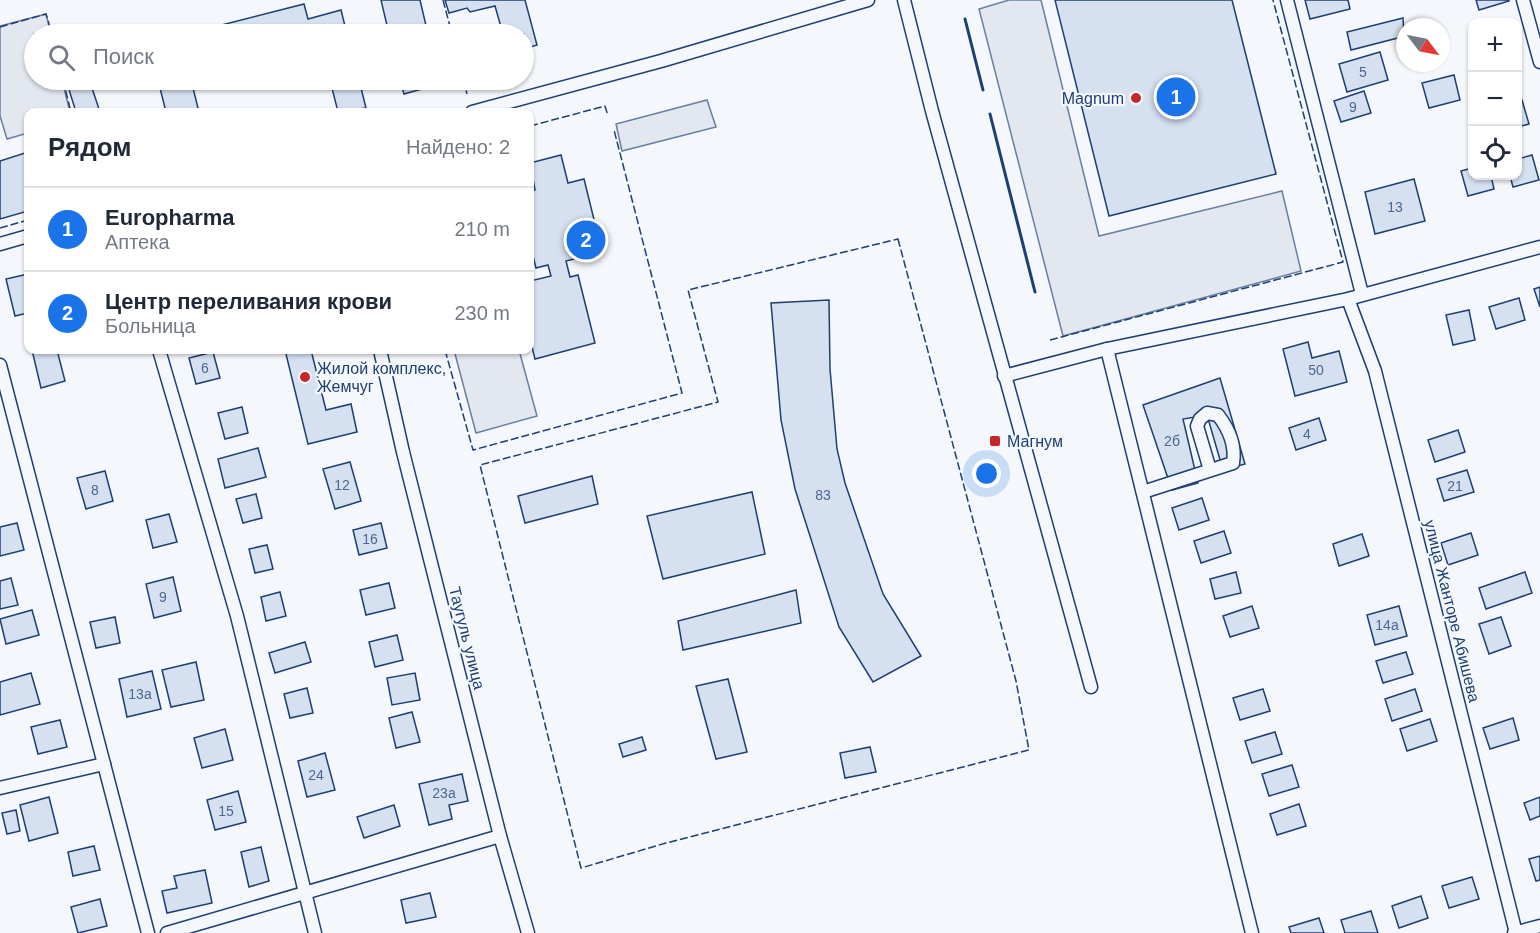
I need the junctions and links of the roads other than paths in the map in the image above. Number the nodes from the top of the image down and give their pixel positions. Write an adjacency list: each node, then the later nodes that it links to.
1 (868, 0): 6 (street)
2 (904, 0): 16 (street)
3 (1287, 0): 10 (street)
4 (1523, 0): 5 (street)
5 (1540, 62)
6 (487, 108)
7 (24, 237): 8 (street)
8 (0, 244)
9 (1540, 248): 10 (street)
10 (1362, 294): 11 (street)
11 (1348, 299): 12 (street); 30 (street, улица Жанторе Абишева)
12 (1107, 349): 16 (street); 18 (street)
13 (160, 354): 23 (street)
14 (381, 354): 22 (street, Таугуль улица)
15 (0, 364): 20 (street)
16 (1004, 376): 19 (street)
17 (1210, 470): 18 (street)
18 (1143, 492): 29 (street)
19 (1091, 687)
20 (104, 764): 21 (street); 25 (street)
21 (0, 788)
22 (500, 836): 23 (street); 28 (street, Таугуль улица)
23 (305, 894): 26 (street); 27 (street)
24 (1540, 926): 30 (street)
25 (148, 933)
26 (167, 933)
27 (315, 933)
28 (528, 933)
29 (1252, 933)
30 (1515, 933)

